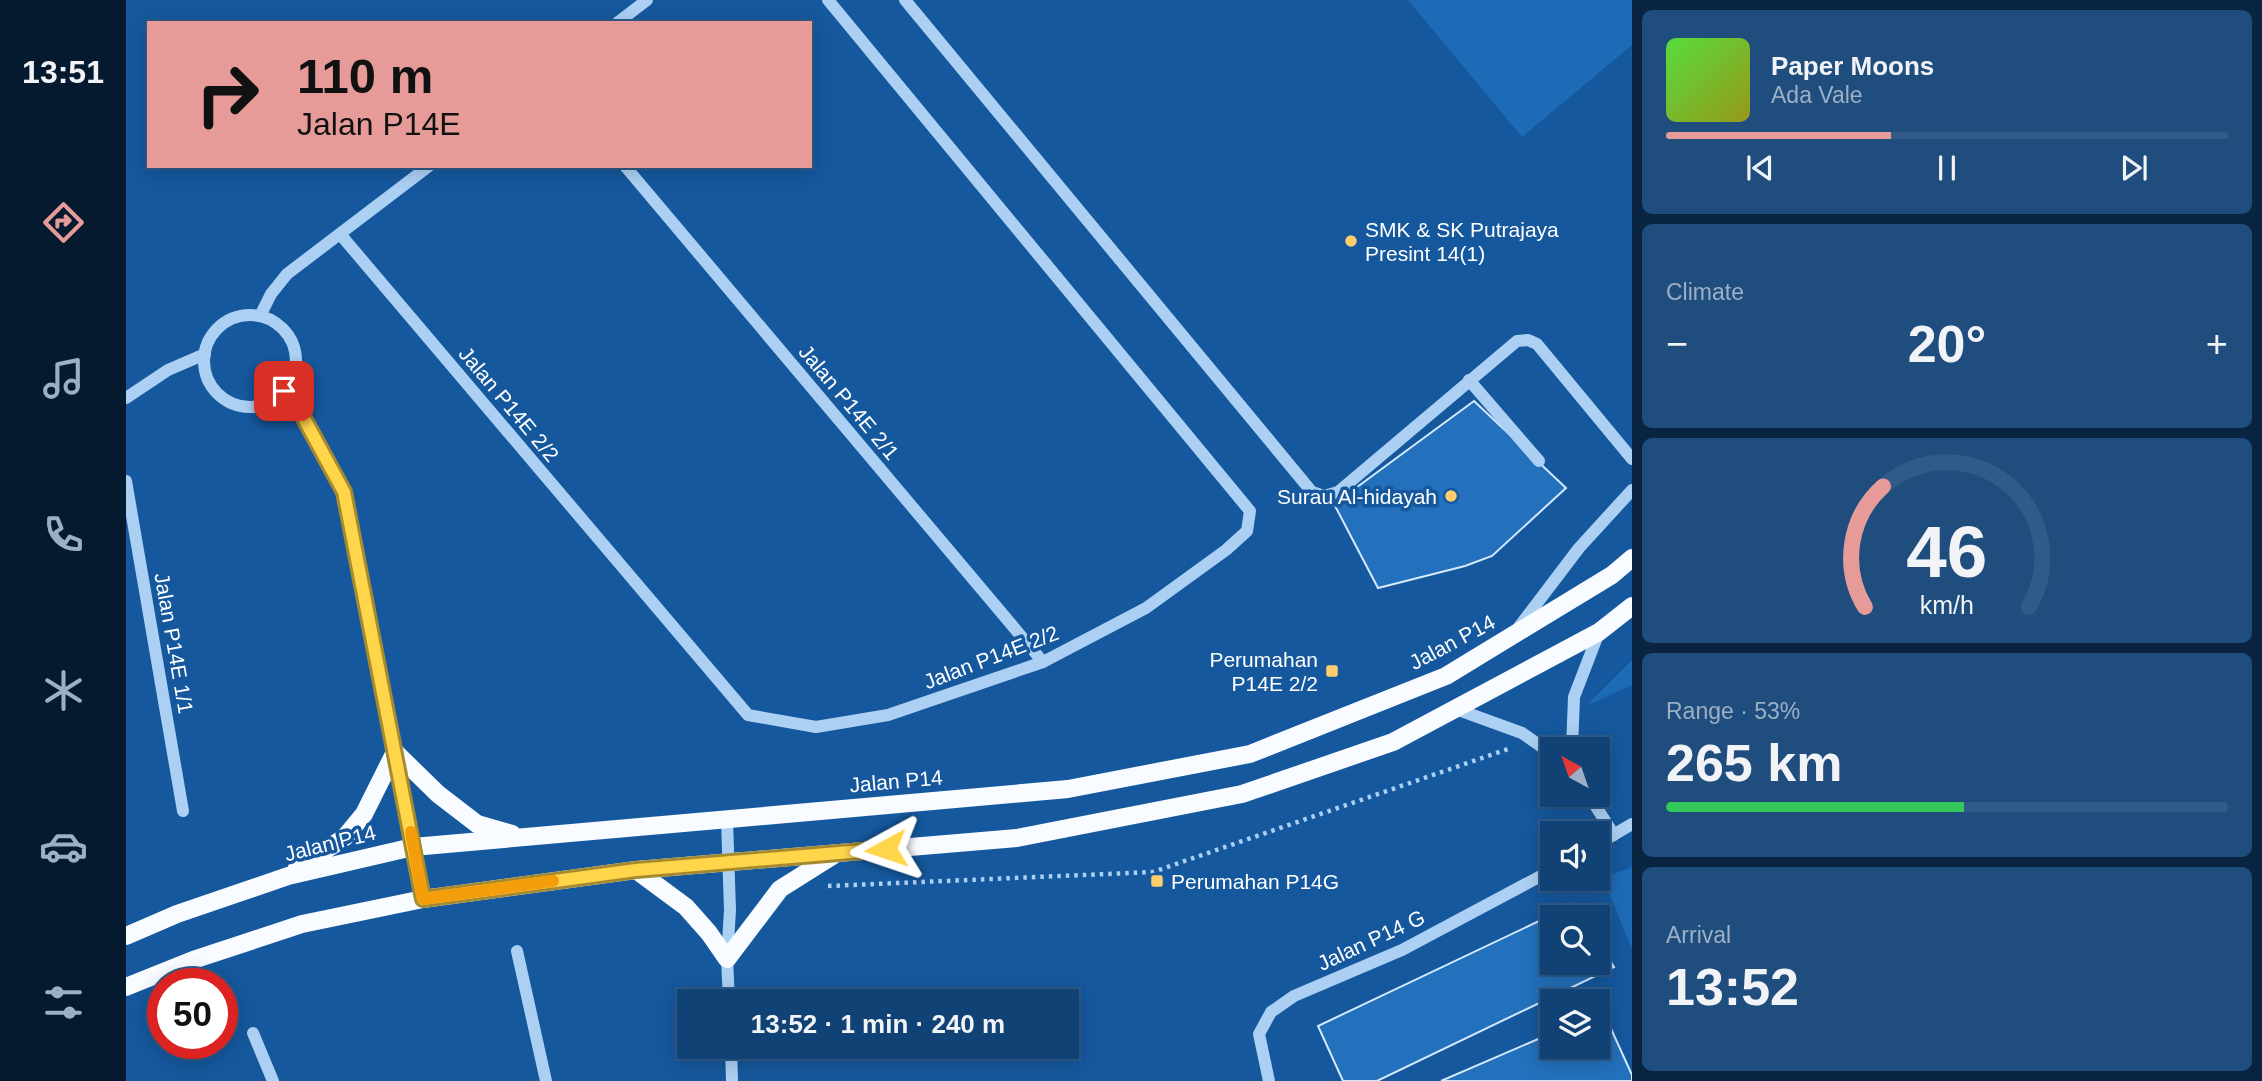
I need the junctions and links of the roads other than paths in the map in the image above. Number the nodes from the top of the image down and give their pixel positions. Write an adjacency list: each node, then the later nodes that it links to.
1 (647, 0): 4 (street)
2 (828, 0): 21 (street, Jalan P14E 2/2)
3 (905, 0): 10 (street)
4 (620, 21)
5 (426, 168): 7 (street)
6 (627, 168): 21 (street, Jalan P14E 2/1)
7 (340, 234): 8 (street); 21 (street, Jalan P14E 2/2)
8 (260, 316): 9 (street); 11 (street)
9 (205, 354): 11 (street); 12 (street)
10 (1469, 380): 13 (street); 14 (street)
11 (284, 391): 25 (street)
12 (126, 398)
13 (1632, 459)
14 (1539, 461)
15 (126, 481): 27 (street, Jalan P14E 1/1)
16 (1632, 490): 20 (street)
17 (1632, 558): 20 (main road, Jalan P14)
18 (1632, 606): 19 (main road)
19 (1599, 632): 22 (main road); 23 (street)
20 (1513, 636): 28 (main road, Jalan P14)
21 (1043, 662)
22 (1456, 709): 24 (street); 34 (main road)
23 (1572, 737)
24 (1540, 746)
25 (395, 752): 31 (main road); 33 (street); 37 (main road)
26 (1596, 807): 30 (street)
27 (183, 811)
28 (727, 820): 31 (main road, Jalan P14); 35 (street)
29 (1632, 824): 30 (street)
30 (1614, 835): 32 (street)
31 (522, 837): 33 (main road, Jalan P14)
32 (1610, 837)
33 (413, 847): 37 (main road, Jalan P14); 39 (street)
34 (837, 852): 35 (main road); 42 (main road)
35 (728, 863): 36 (main road); 42 (street)
36 (636, 870): 39 (main road); 42 (main road)
37 (288, 876): 40 (main road, Jalan P14)
38 (1540, 876): 50 (street, Jalan P14 G)
39 (423, 899): 43 (main road)
40 (126, 936)
41 (517, 951): 48 (street)
42 (727, 959): 44 (street)
43 (126, 987)
44 (728, 989)
45 (253, 1033): 47 (street)
46 (731, 1059): 49 (street)
47 (273, 1081)
48 (546, 1081)
49 (732, 1081)
50 (1269, 1081)

